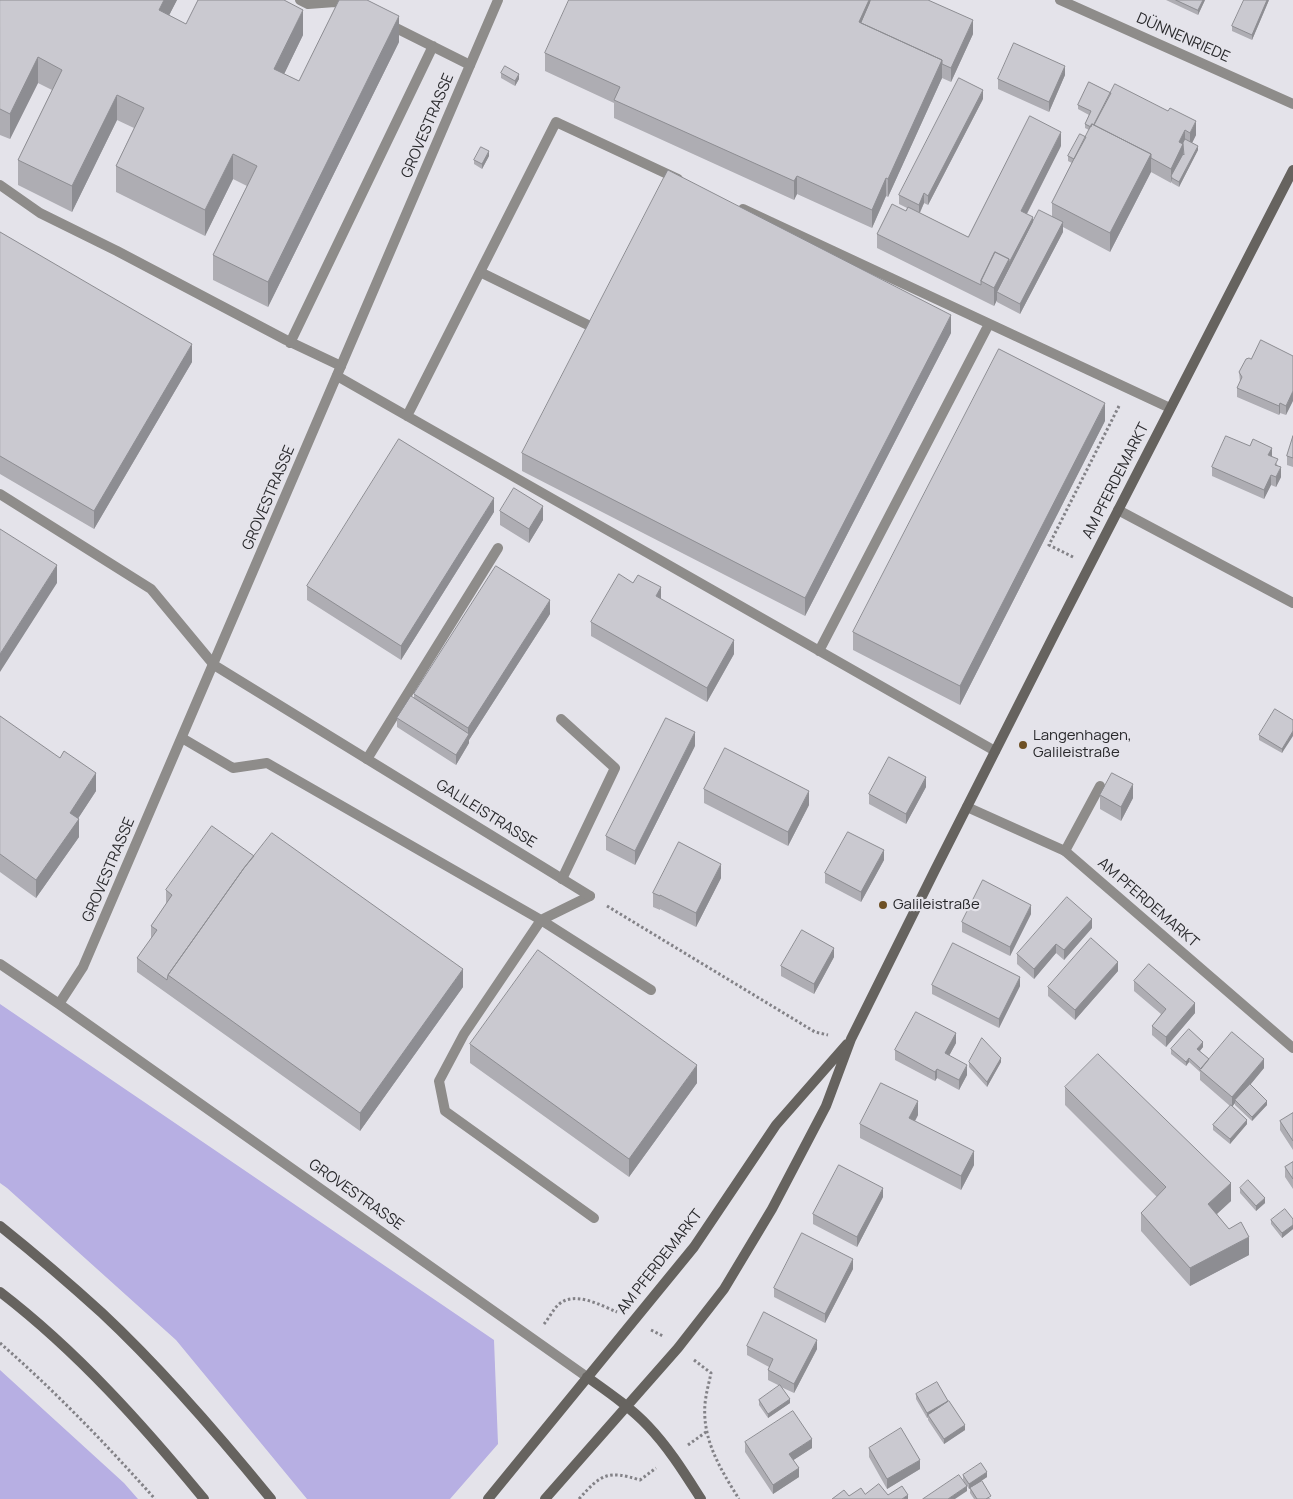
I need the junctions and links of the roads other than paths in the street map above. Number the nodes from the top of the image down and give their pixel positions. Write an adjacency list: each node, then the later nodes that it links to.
1 (300, 0): 4 (street)
2 (498, 0): 7 (street, GROVESTRASSE)
3 (1060, 0): 8 (street, DÜNNENRIEDE)
4 (359, 11)
5 (375, 18): 6 (street)
6 (434, 46): 7 (street); 16 (street)
7 (470, 65): 17 (street, GROVESTRASSE)
8 (1293, 104)
9 (1293, 170): 18 (street, AM PFERDEMARKT)
10 (0, 185): 16 (street)
11 (692, 185): 13 (street)
12 (737, 206): 14 (street)
13 (480, 272): 15 (street); 19 (street)
14 (989, 324): 18 (street); 24 (street)
15 (592, 328)
16 (290, 343): 17 (street)
17 (339, 371): 19 (street); 25 (street, GROVESTRASSE)
18 (1170, 408): 21 (street, AM PFERDEMARKT)
19 (407, 416): 24 (street)
20 (0, 494): 25 (street, GALILEISTRASSE)
21 (1118, 510): 23 (street); 28 (street, AM PFERDEMARKT)
22 (498, 548): 29 (street)
23 (1293, 603)
24 (819, 651): 28 (street)
25 (214, 665): 27 (street, GROVESTRASSE); 29 (street, GALILEISTRASSE)
26 (561, 719): 33 (street)
27 (182, 738): 34 (street); 37 (street, GROVESTRASSE)
28 (995, 751): 31 (street, AM PFERDEMARKT)
29 (367, 759): 33 (street, GALILEISTRASSE)
30 (1100, 786): 32 (street)
31 (967, 807): 32 (street, AM PFERDEMARKT); 38 (street, AM PFERDEMARKT)
32 (1064, 851): 39 (street, AM PFERDEMARKT)
33 (562, 879): 34 (street, GALILEISTRASSE)
34 (541, 920): 36 (street); 40 (street)
35 (0, 964): 37 (street, GROVESTRASSE)
36 (652, 990)
37 (58, 1004): 43 (street, GROVESTRASSE)
38 (851, 1039): 43 (street, AM PFERDEMARKT); 44 (street, AM PFERDEMARKT)
39 (1293, 1048)
40 (594, 1218)
41 (0, 1226): 46 (street)
42 (0, 1292): 45 (street)
43 (588, 1376): 44 (street); 47 (street, AM PFERDEMARKT)
44 (626, 1406): 48 (street, AM PFERDEMARKT); 49 (street)
45 (204, 1499)
46 (271, 1499)
47 (488, 1499)
48 (545, 1499)
49 (701, 1499)

